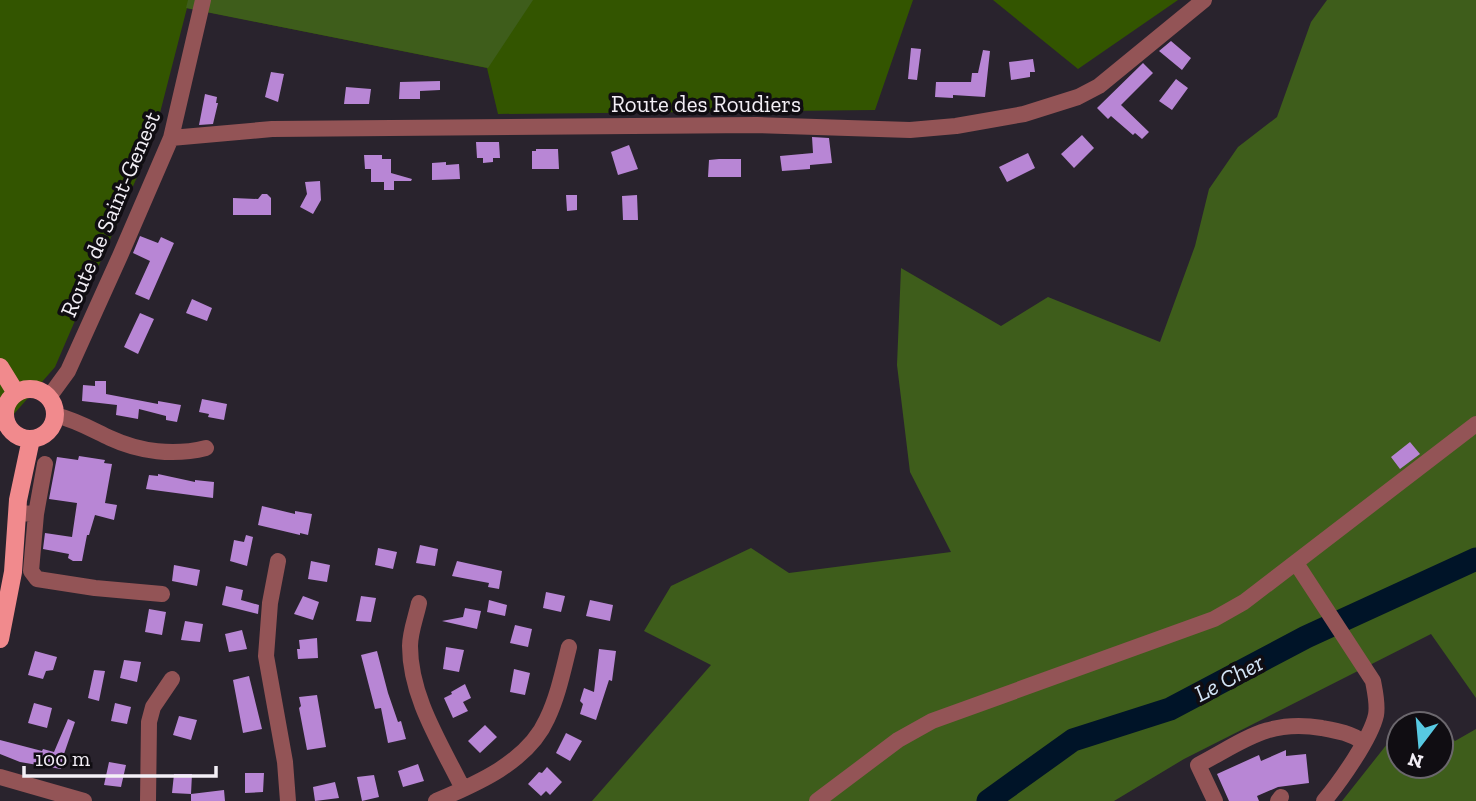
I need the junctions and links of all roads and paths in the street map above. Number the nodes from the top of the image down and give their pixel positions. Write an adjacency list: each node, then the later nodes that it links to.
1 (203, 0): 3 (street, Route de Saint-Genest)
2 (1204, 0): 3 (street, Route des Roudiers)
3 (171, 138): 6 (street, Route de Saint-Genest)
4 (0, 367): 5 (main road)
5 (16, 393): 6 (main road); 8 (main road)
6 (49, 397): 7 (main road)
7 (55, 415): 10 (main road); 11 (street)
8 (3, 422): 10 (main road)
9 (1476, 424): 16 (street)
10 (31, 439): 13 (main road)
11 (206, 448)
12 (45, 464): 14 (street)
13 (17, 513): 14 (street); 19 (main road)
14 (36, 514): 17 (street)
15 (278, 561): 27 (street)
16 (1296, 563): 22 (street); 29 (street)
17 (162, 594)
18 (419, 603): 24 (street)
19 (0, 639)
20 (569, 647): 24 (street)
21 (173, 680): 26 (street)
22 (1363, 742): 30 (street); 31 (street)
23 (0, 777): 25 (street)
24 (463, 789): 28 (street)
25 (84, 801)
26 (148, 801)
27 (288, 801)
28 (436, 801)
29 (817, 801)
30 (1215, 801)
31 (1324, 801)

